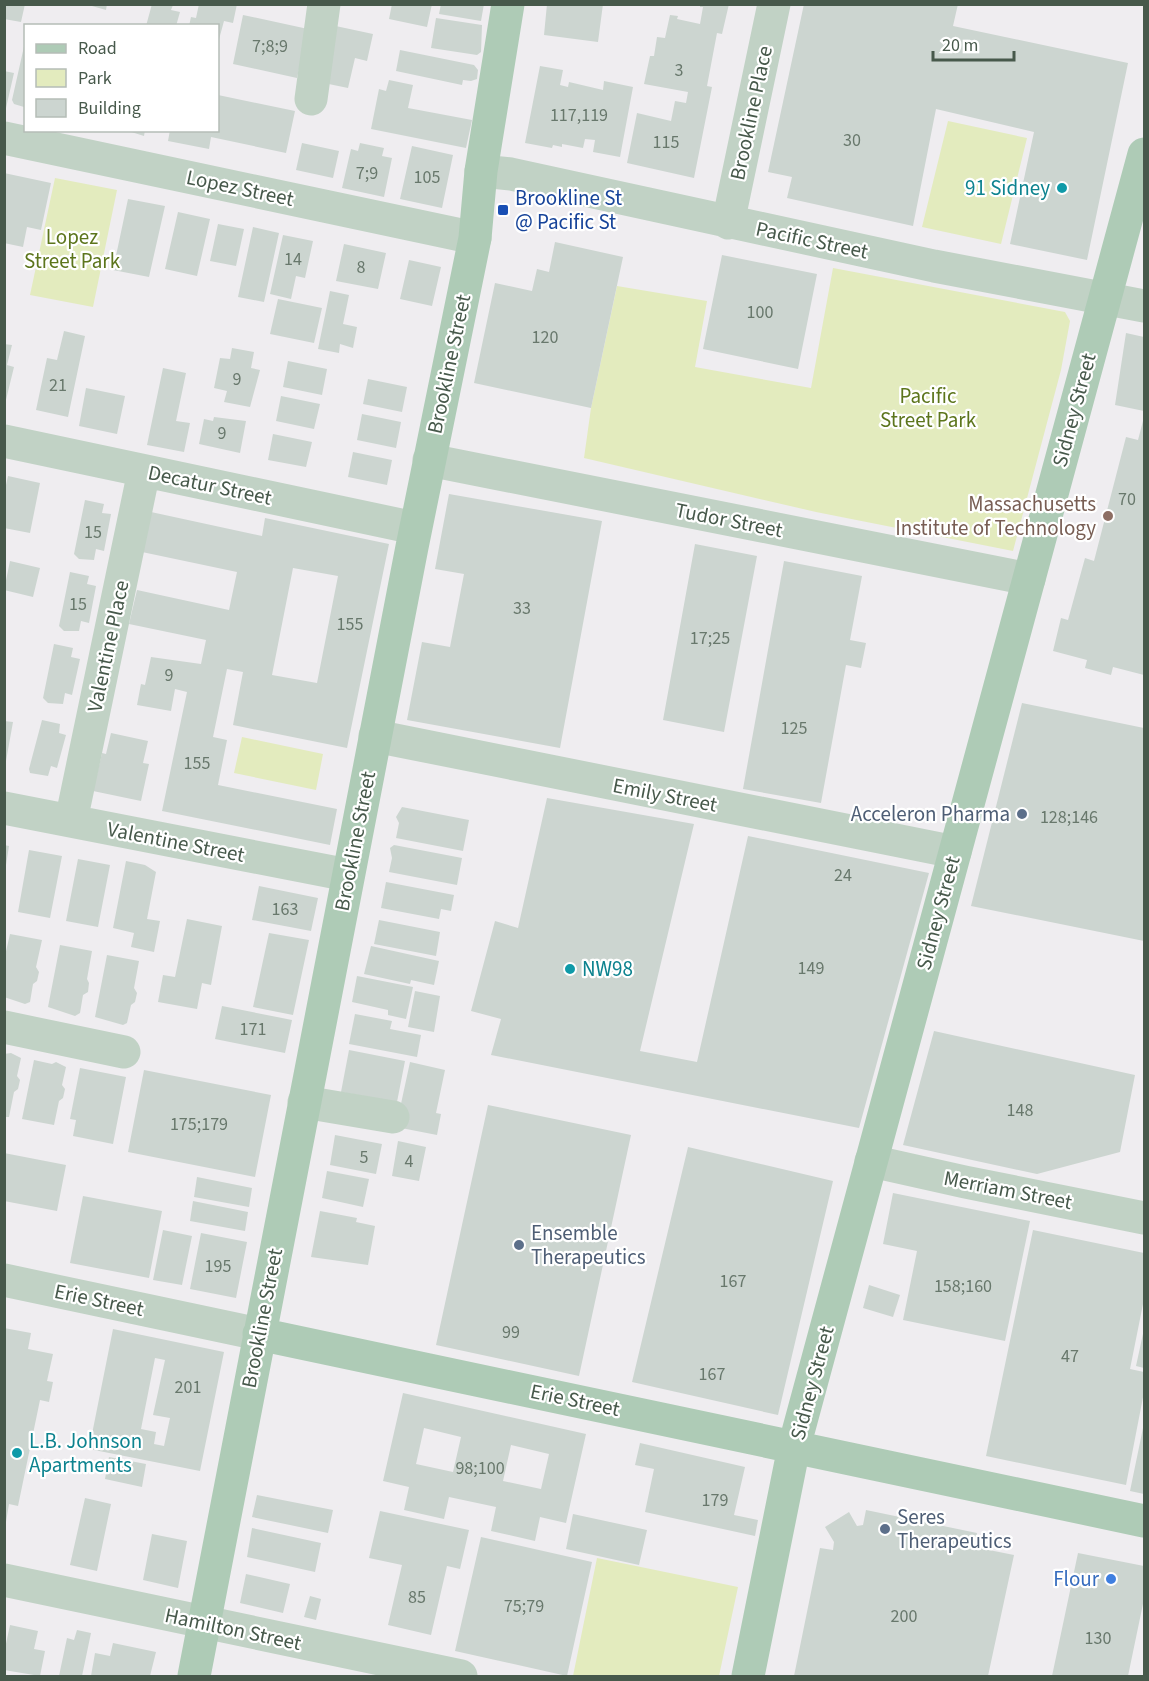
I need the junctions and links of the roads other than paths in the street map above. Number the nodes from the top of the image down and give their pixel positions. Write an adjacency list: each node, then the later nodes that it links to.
1 (324, 4): 4 (street)
2 (508, 4): 7 (main road, Brookline Street)
3 (774, 4): 8 (street, Brookline Place)
4 (311, 99)
5 (4, 138): 9 (street, Lopez Street)
6 (1144, 154): 10 (main road, Sidney Street)
7 (481, 171): 8 (street, Pacific Street); 9 (main road, Brookline Street)
8 (728, 222): 10 (street, Pacific Street)
9 (475, 238): 13 (main road, Brookline Street)
10 (1104, 300): 11 (street, Pacific Street); 16 (main road, Sidney Street)
11 (1144, 306)
12 (4, 441): 14 (street, Decatur Street)
13 (429, 460): 15 (main road, Brookline Street); 16 (street, Tudor Street)
14 (144, 471): 15 (street, Decatur Street); 19 (street, Valentine Place)
15 (416, 528): 17 (main road, Brookline Street)
16 (1029, 579): 20 (main road, Sidney Street)
17 (375, 736): 20 (street, Emily Street); 21 (main road, Brookline Street)
18 (4, 808): 19 (street, Valentine Street)
19 (71, 821): 21 (street, Valentine Street)
20 (955, 852): 26 (main road, Sidney Street)
21 (348, 875): 24 (main road, Brookline Street)
22 (4, 1027): 23 (street)
23 (124, 1052)
24 (304, 1102): 25 (street); 29 (main road, Brookline Street)
25 (393, 1117)
26 (872, 1161): 27 (street, Merriam Street); 30 (main road, Sidney Street)
27 (1144, 1218)
28 (4, 1280): 29 (street, Erie Street)
29 (259, 1334): 30 (main road, Erie Street); 33 (main road, Brookline Street)
30 (794, 1448): 31 (main road, Erie Street); 36 (main road, Sidney Street)
31 (1144, 1521)
32 (4, 1581): 33 (street, Hamilton Street)
33 (203, 1622): 34 (main road, Brookline Street); 35 (street, Hamilton Street)
34 (195, 1677)
35 (461, 1677)
36 (748, 1677)

